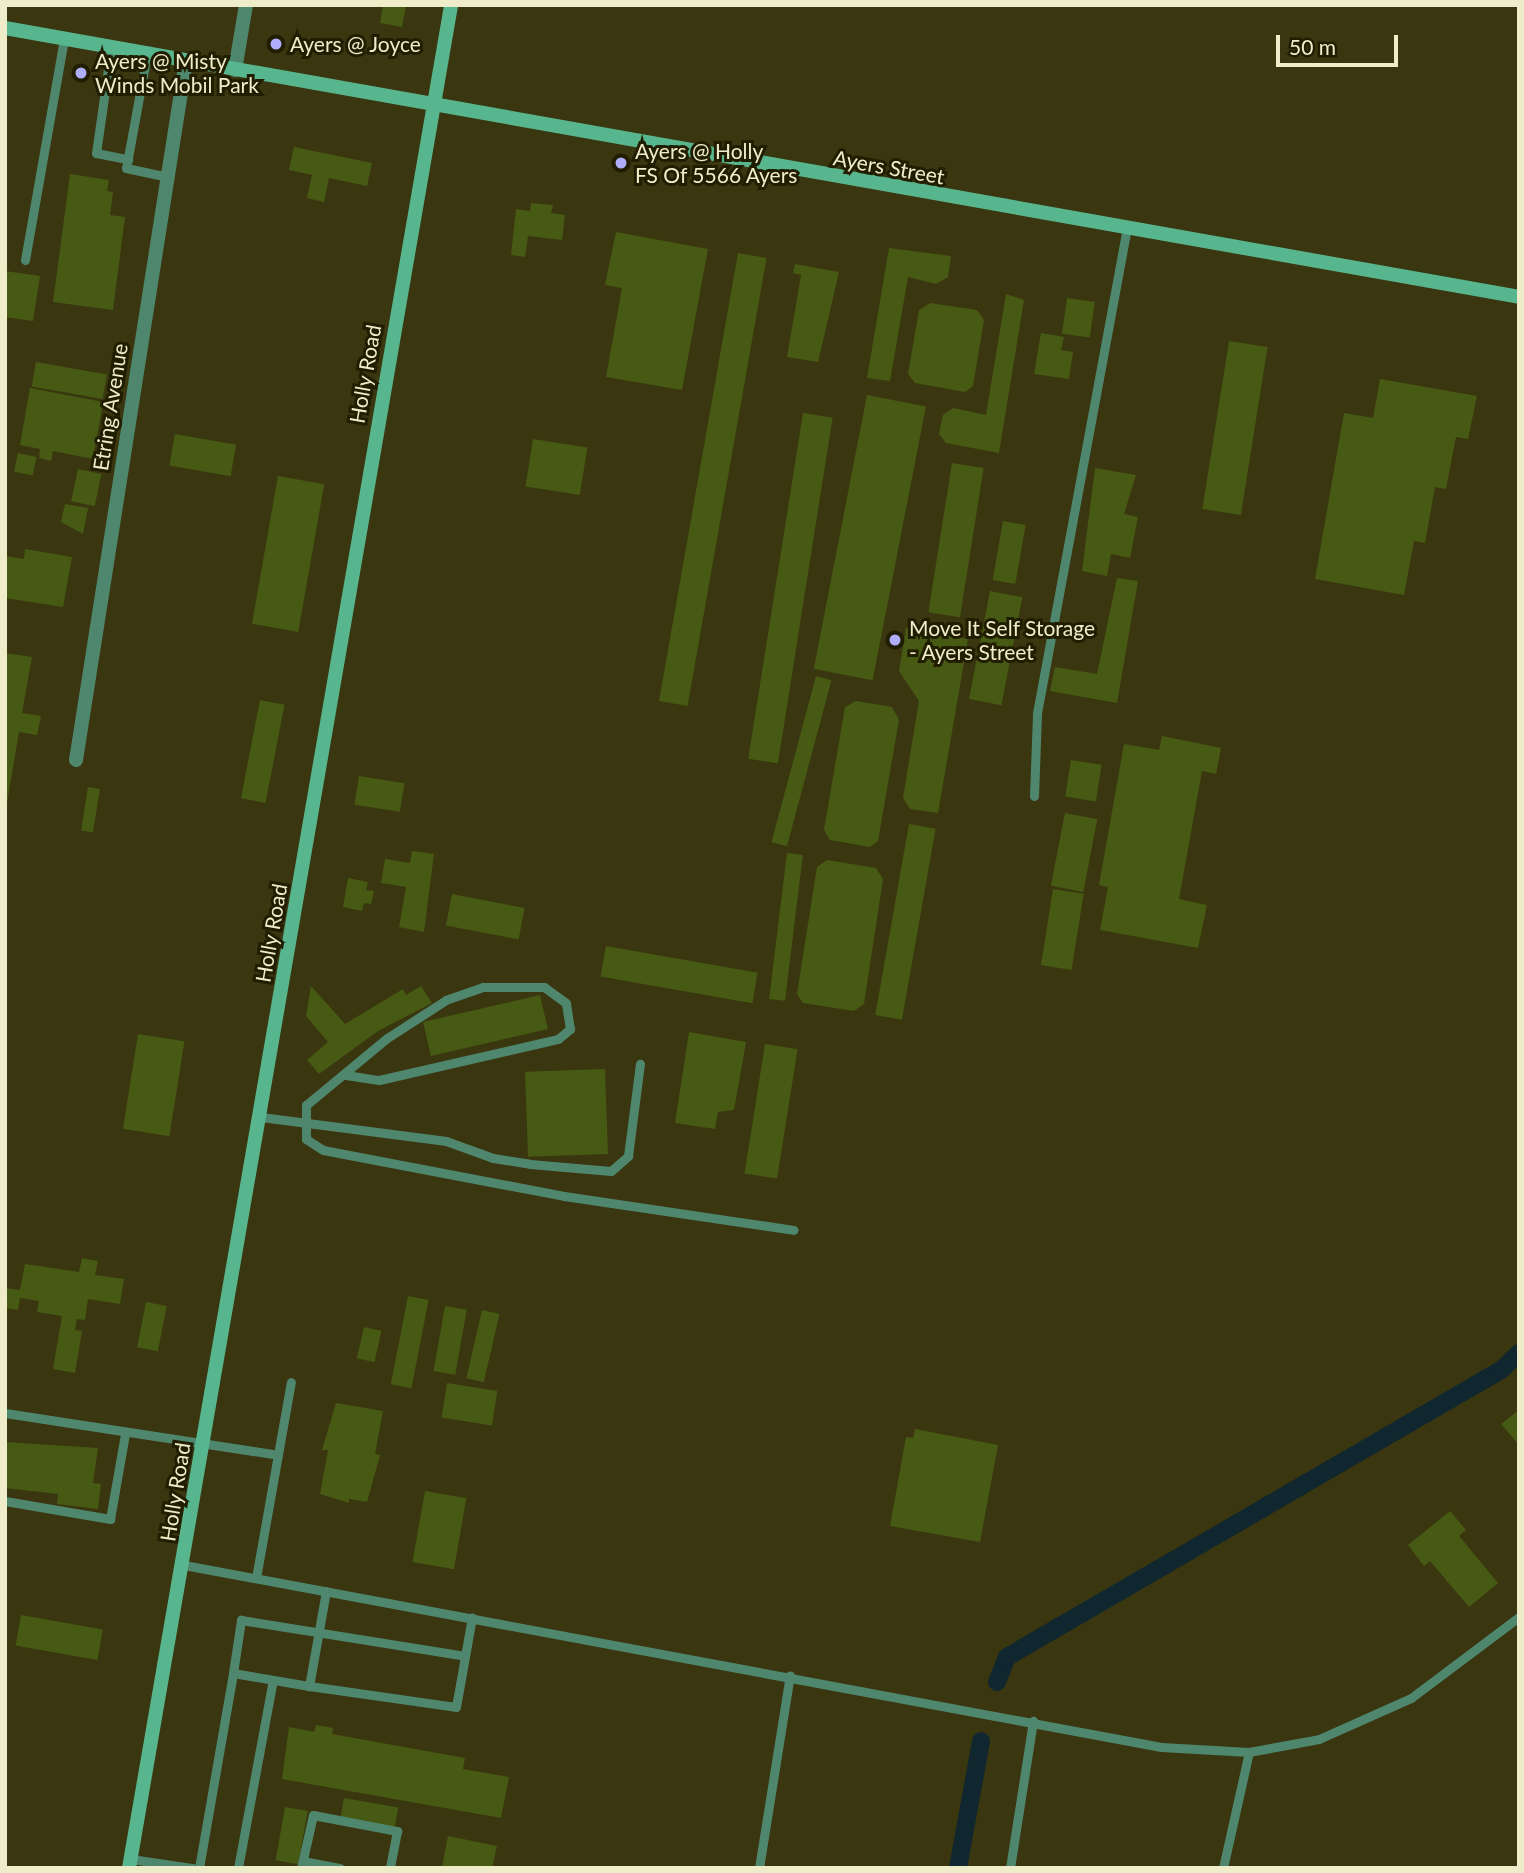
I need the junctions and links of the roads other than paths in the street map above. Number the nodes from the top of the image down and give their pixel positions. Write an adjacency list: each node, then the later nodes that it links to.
1 (246, 5): 8 (street)
2 (451, 5): 9 (main road, Holly Road)
3 (5, 28): 4 (main road, Ayers Street)
4 (64, 39): 5 (main road, Ayers Street); 13 (lane)
5 (111, 48): 6 (main road, Ayers Street); 10 (lane)
6 (147, 54): 7 (main road, Ayers Street); 10 (lane)
7 (186, 61): 8 (main road, Ayers Street); 11 (street, Etring Avenue)
8 (235, 70): 9 (main road, Ayers Street)
9 (432, 105): 12 (main road, Ayers Street); 19 (main road, Holly Road)
10 (128, 159): 11 (lane)
11 (168, 177): 15 (street, Etring Avenue)
12 (1126, 232): 14 (main road, Ayers Street); 16 (lane)
13 (25, 260)
14 (1519, 297)
15 (76, 760)
16 (1034, 796)
17 (640, 1064): 20 (lane)
18 (346, 1075): 18 (lane); 20 (lane)
19 (261, 1117): 20 (lane); 25 (main road, Holly Road)
20 (303, 1120): 21 (lane)
21 (793, 1230)
22 (290, 1382): 26 (lane)
23 (5, 1413): 24 (lane)
24 (125, 1434): 25 (lane); 27 (lane)
25 (204, 1445): 26 (lane); 28 (main road, Holly Road)
26 (278, 1455): 29 (lane)
27 (5, 1501)
28 (184, 1565): 29 (lane); 41 (main road, Holly Road)
29 (256, 1578): 30 (lane)
30 (326, 1591): 31 (lane); 33 (lane)
31 (472, 1617): 34 (lane); 36 (lane)
32 (1519, 1617): 40 (lane)
33 (319, 1632): 34 (lane); 35 (lane); 38 (lane)
34 (465, 1656): 38 (lane)
35 (233, 1673): 37 (lane); 44 (lane)
36 (790, 1675): 39 (lane); 48 (lane)
37 (273, 1680): 38 (lane); 45 (lane)
38 (309, 1686)
39 (1033, 1721): 40 (lane); 49 (lane)
40 (1249, 1752): 50 (lane)
41 (130, 1863): 43 (lane)
42 (302, 1864): 46 (lane); 47 (lane)
43 (193, 1868)
44 (199, 1868)
45 (238, 1868)
46 (340, 1868)
47 (390, 1868)
48 (759, 1868)
49 (1010, 1868)
50 (1223, 1868)

